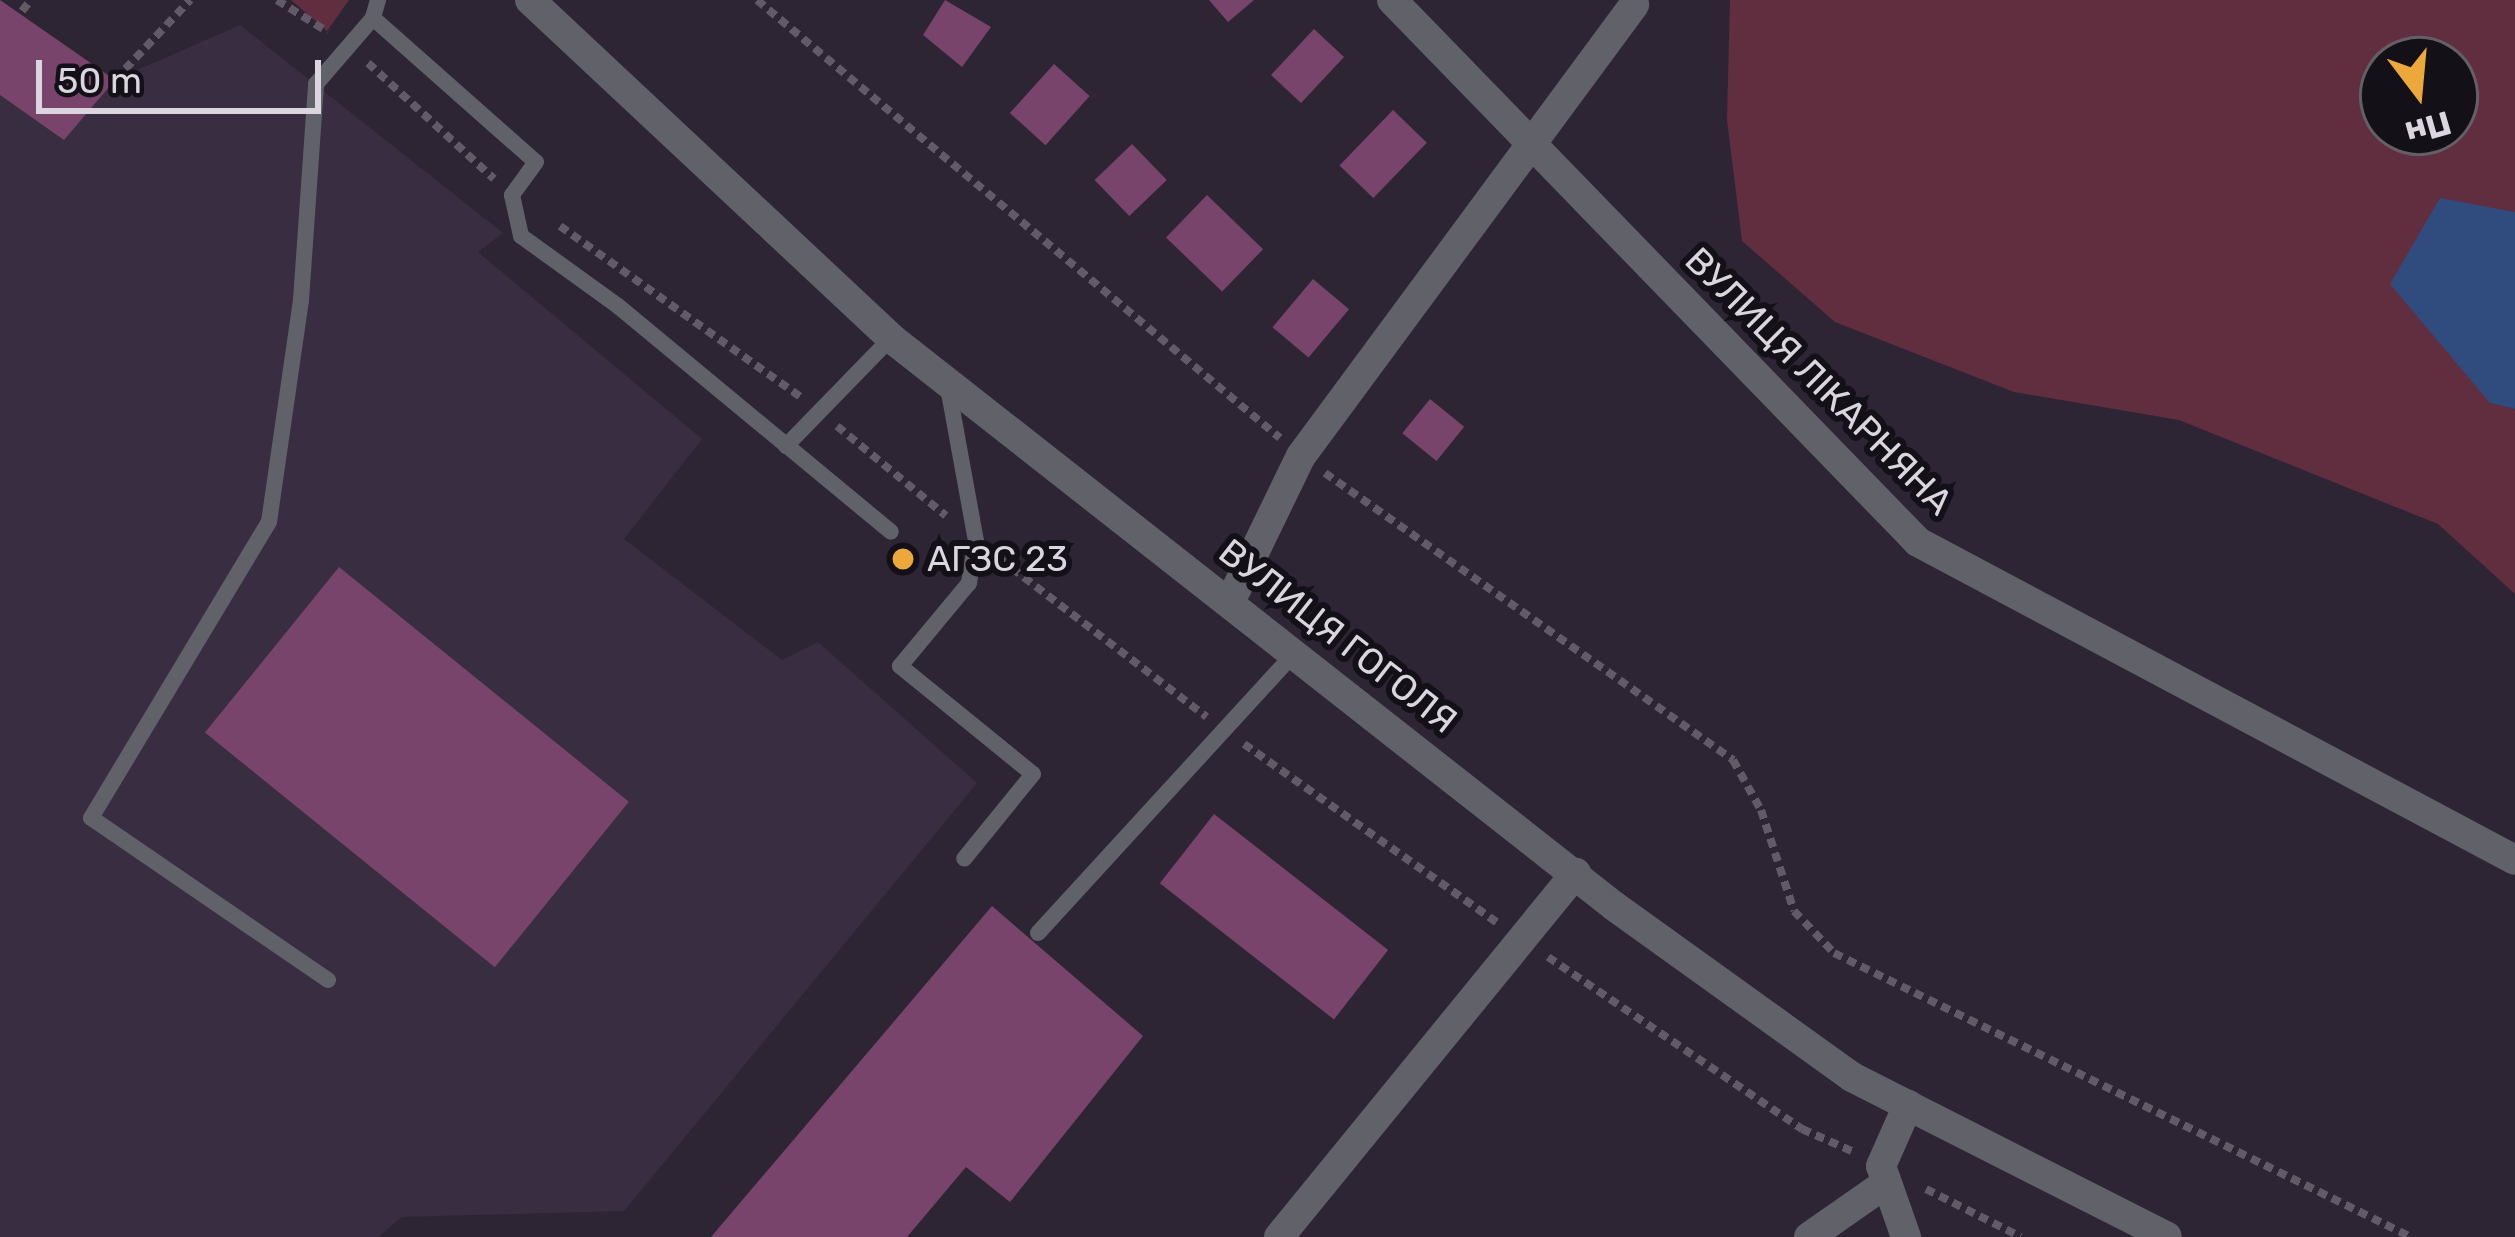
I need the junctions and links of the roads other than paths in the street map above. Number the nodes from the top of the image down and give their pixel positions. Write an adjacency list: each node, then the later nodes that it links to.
1 (530, 0): 6 (street, ВУЛИЦЯ ГОГОЛЯ)
2 (1392, 0): 5 (street, ВУЛИЦЯ ЛІКАРНЯНА)
3 (1634, 5): 5 (street)
4 (375, 9): 8 (lane); 16 (lane)
5 (1532, 145): 10 (street); 13 (street, ВУЛИЦЯ ЛІКАРНЯНА)
6 (891, 338): 7 (street, ВУЛИЦЯ ГОГОЛЯ); 8 (lane)
7 (948, 386): 10 (street, ВУЛИЦЯ ГОГОЛЯ); 12 (lane)
8 (787, 446): 9 (lane)
9 (891, 532)
10 (1232, 600): 11 (street, ВУЛИЦЯ ГОГОЛЯ)
11 (1294, 654): 14 (street, ВУЛИЦЯ ГОГОЛЯ); 15 (lane)
12 (964, 859)
13 (2515, 860)
14 (1576, 873): 17 (street, ВУЛИЦЯ ГОГОЛЯ); 19 (street)
15 (1038, 934)
16 (328, 980)
17 (1908, 1105): 18 (street); 22 (street, ВУЛИЦЯ ГОГОЛЯ)
18 (1883, 1175): 20 (street); 21 (street)
19 (1279, 1237)
20 (1809, 1237)
21 (1906, 1237)
22 (2167, 1237)

